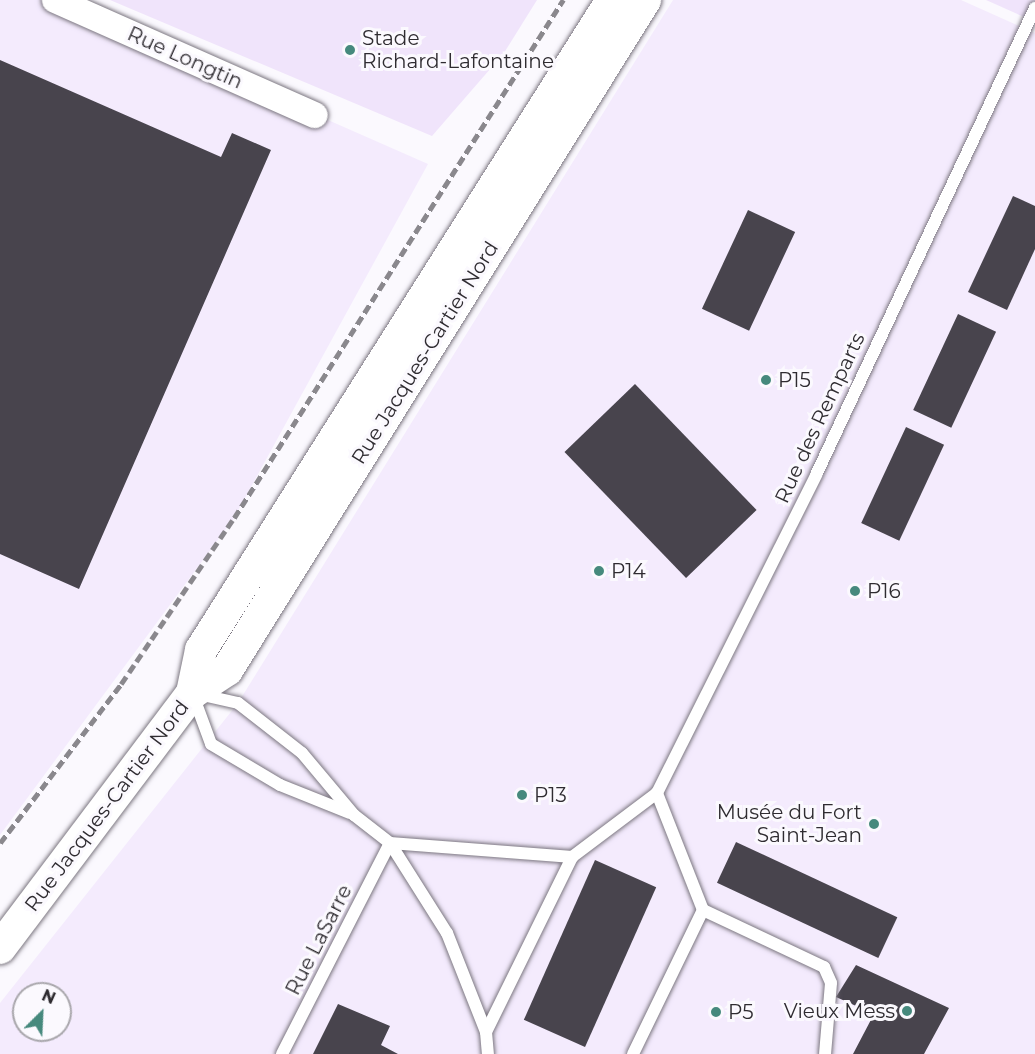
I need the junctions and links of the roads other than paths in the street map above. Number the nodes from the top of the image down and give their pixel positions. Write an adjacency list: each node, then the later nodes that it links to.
1 (55, 0): 5 (street, Rue Longtin)
2 (612, 0): 6 (street, Rue Jacques-Cartier Nord)
3 (645, 0): 6 (street, Rue Jacques-Cartier Nord)
4 (1035, 8): 7 (lane, Rue des Remparts)
5 (315, 115)
6 (192, 693): 8 (lane); 8 (lane); 12 (street, Rue Jacques-Cartier Nord)
7 (657, 793): 10 (lane, Rue des Remparts); 11 (lane)
8 (354, 815): 9 (lane)
9 (390, 843): 10 (lane); 13 (lane); 14 (lane, Rue LaSarre)
10 (572, 857): 13 (lane)
11 (703, 910): 16 (lane); 17 (lane)
12 (0, 948)
13 (486, 1032): 15 (lane)
14 (282, 1054)
15 (488, 1054)
16 (633, 1054)
17 (825, 1054)

